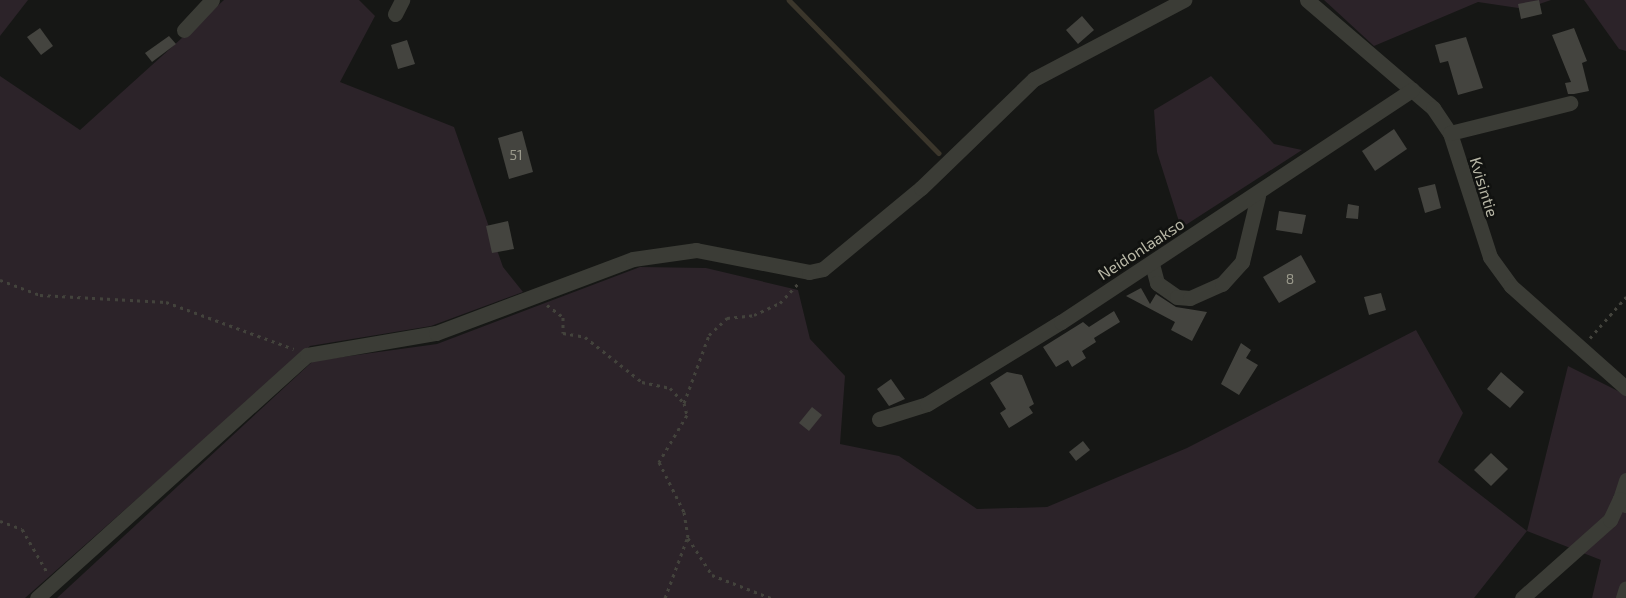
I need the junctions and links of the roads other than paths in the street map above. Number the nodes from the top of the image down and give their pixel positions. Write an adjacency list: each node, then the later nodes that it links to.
1 (212, 0): 6 (street)
2 (402, 0): 5 (street)
3 (1184, 0): 17 (street)
4 (1307, 0): 7 (street, Kvisintie)
5 (395, 15)
6 (184, 30)
7 (1412, 90): 9 (street, Kvisintie); 10 (street, Neidonlaakso)
8 (1570, 103): 9 (street)
9 (1450, 133): 12 (street, Kvisintie)
10 (1258, 196): 11 (street, Neidonlaakso); 11 (street)
11 (1152, 264): 13 (street, Neidonlaakso)
12 (1626, 388)
13 (879, 419)
14 (1626, 480): 15 (street)
15 (1623, 502): 18 (street)
16 (1626, 588): 19 (street)
17 (37, 598)
18 (1522, 598)
19 (1623, 598)

